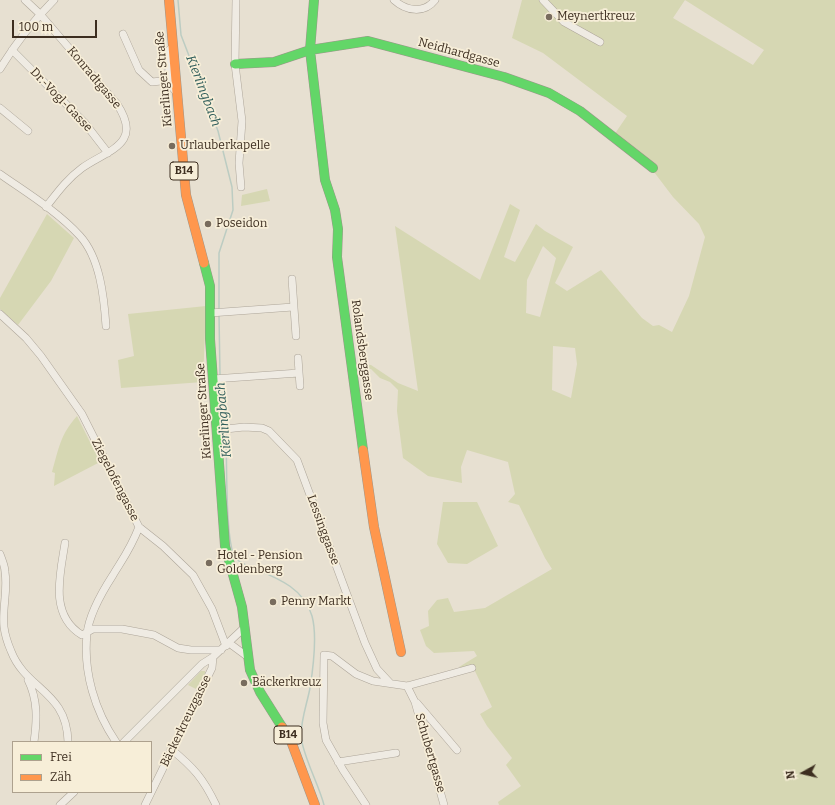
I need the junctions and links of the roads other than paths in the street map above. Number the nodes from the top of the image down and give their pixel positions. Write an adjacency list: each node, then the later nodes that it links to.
1 (25, 0): 9 (street, Konradtgasse)
2 (54, 0): 9 (street)
3 (169, 0): 12 (street, Kierlinger Straße / B14)
4 (236, 0): 15 (street)
5 (314, 0): 14 (street, Rolandsberggasse)
6 (394, 0): 7 (street)
7 (435, 0)
8 (543, 0): 11 (street)
9 (40, 14): 13 (street); 21 (street, Konradtgasse)
10 (123, 34): 17 (street)
11 (600, 42)
12 (173, 47): 17 (street); 18 (street, Kierlinger Straße / B14)
13 (12, 50): 16 (street); 21 (street, Dr.-Vogl-Gasse)
14 (310, 50): 15 (street, Neidhardgasse); 22 (street, Neidhardgasse); 44 (street, Rolandsberggasse)
15 (235, 64): 24 (street)
16 (0, 69)
17 (169, 75): 18 (street)
18 (177, 92): 28 (street, Kierlinger Straße / B14)
19 (0, 108): 20 (street)
20 (28, 131)
21 (108, 153): 25 (street, Konradtgasse)
22 (654, 168)
23 (0, 174): 25 (street)
24 (241, 187)
25 (46, 207): 30 (street)
26 (292, 280): 27 (street)
27 (293, 307): 28 (street); 31 (street)
28 (215, 313): 34 (street, Kierlinger Straße / B14)
29 (0, 314): 37 (street, Ziegelofengasse)
30 (106, 326)
31 (296, 336)
32 (298, 358): 33 (street)
33 (299, 373): 34 (street); 35 (street)
34 (217, 378): 36 (street, Kierlinger Straße / B14)
35 (300, 386)
36 (222, 429): 41 (street, Kierlinger Straße / B14); 49 (street, Lessinggasse)
37 (139, 527): 42 (street); 43 (street, Ziegelofengasse)
38 (65, 543): 42 (street)
39 (0, 554): 40 (street)
40 (3, 574): 48 (street)
41 (245, 627): 43 (street); 46 (street, Kierlinger Straße / B14)
42 (87, 634): 43 (street); 54 (street)
43 (225, 646): 45 (street); 46 (street)
44 (401, 652)
45 (213, 657): 55 (street); 56 (street, Bäckerkreuzgasse)
46 (248, 658): 66 (street, Kierlinger Straße / B14)
47 (472, 668): 50 (street)
48 (26, 675): 52 (street); 53 (street)
49 (390, 683): 50 (street); 59 (street)
50 (407, 686): 51 (street, Schubertgasse)
51 (415, 702): 57 (street, Schubertgasse); 68 (street, Schubertgasse)
52 (34, 741)
53 (68, 741)
54 (115, 741)
55 (125, 741)
56 (171, 749): 60 (street, Bäckerkreuzgasse); 65 (street)
57 (457, 750)
58 (396, 753): 59 (street)
59 (338, 762): 67 (street)
60 (152, 790)
61 (73, 793): 63 (street)
62 (151, 793): 64 (street, Bäckerkreuzgasse)
63 (60, 805)
64 (145, 805)
65 (216, 805)
66 (315, 805)
67 (366, 805)
68 (444, 805)

